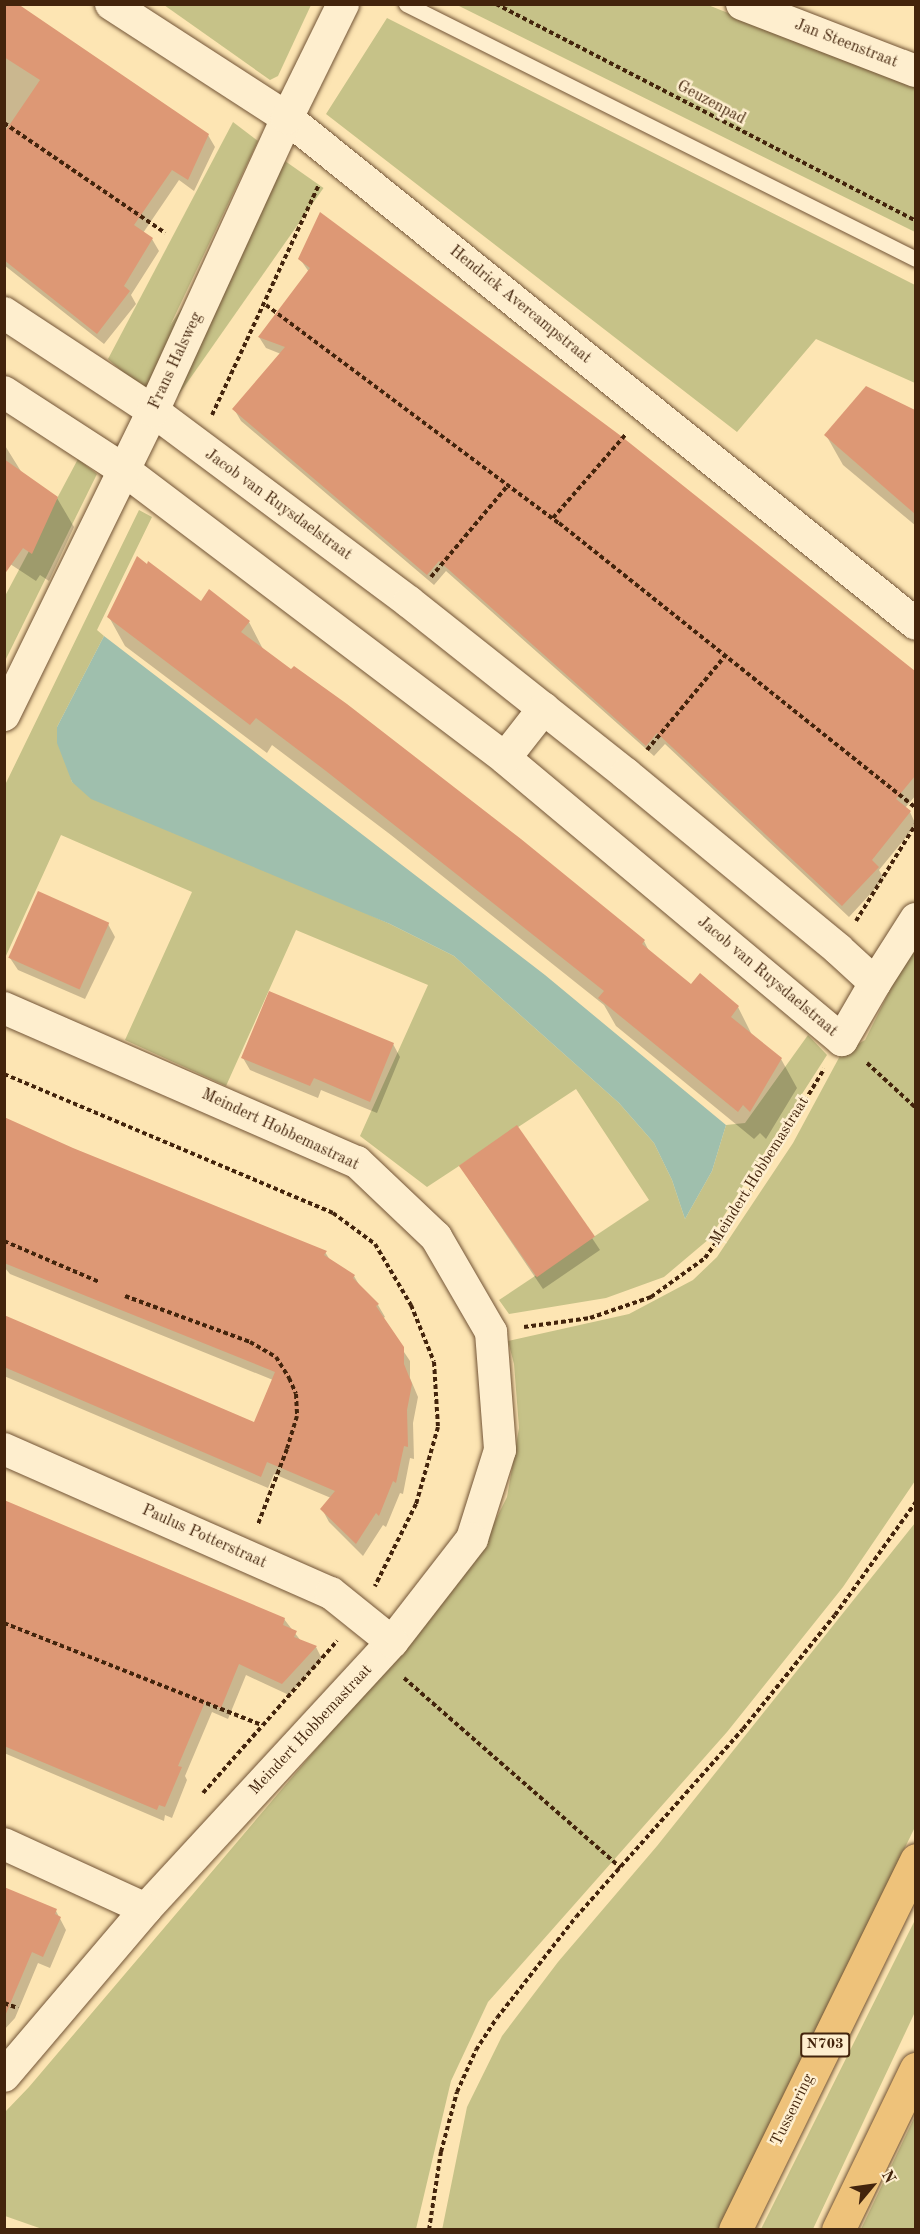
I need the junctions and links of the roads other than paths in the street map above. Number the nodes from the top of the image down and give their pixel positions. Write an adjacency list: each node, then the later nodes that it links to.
1 (111, 4): 6 (street, Hendrick Avercampstraat)
2 (343, 4): 6 (street, Frans Halsweg)
3 (406, 4): 7 (lane)
4 (742, 4): 5 (street, Jan Steenstraat)
5 (915, 71)
6 (287, 118): 10 (street, Frans Halsweg); 12 (street, Hendrick Avercampstraat)
7 (915, 260)
8 (4, 313): 10 (street, Jacob van Ruysdaelstraat)
9 (4, 392): 11 (street, Jacob van Ruysdaelstraat)
10 (153, 411): 11 (street, Frans Halsweg); 13 (street, Jacob van Ruysdaelstraat)
11 (124, 470): 14 (street, Frans Halsweg); 15 (street, Jacob van Ruysdaelstraat)
12 (915, 624)
13 (544, 708): 15 (street); 17 (street, Jacob van Ruysdaelstraat)
14 (4, 715)
15 (504, 758): 17 (street, Jacob van Ruysdaelstraat)
16 (915, 919): 17 (street)
17 (874, 983)
18 (4, 1008): 20 (street, Meindert Hobbemastraat)
19 (4, 1449): 20 (street, Paulus Potterstraat)
20 (386, 1649): 23 (street, Meindert Hobbemastraat)
21 (4, 1844): 23 (street)
22 (915, 1860): 26 (highway, Tussenring / N703)
23 (146, 1909): 25 (street, Meindert Hobbemastraat)
24 (915, 2069): 27 (highway)
25 (4, 2076)
26 (735, 2229)
27 (838, 2229)

